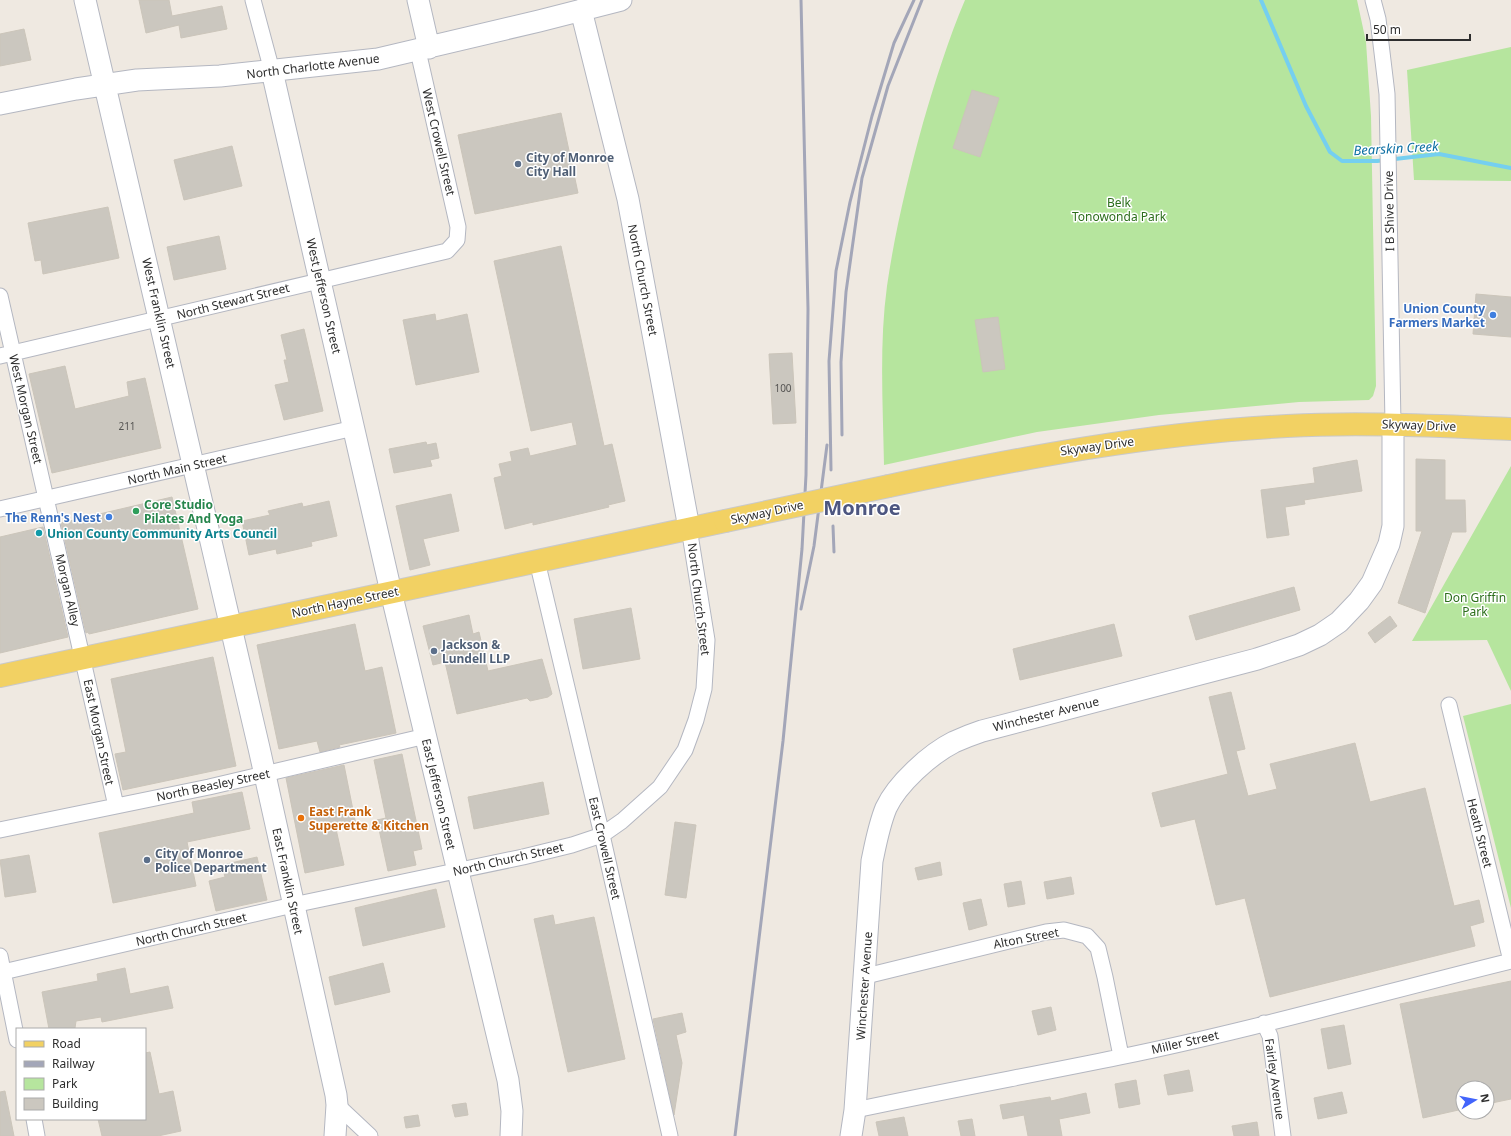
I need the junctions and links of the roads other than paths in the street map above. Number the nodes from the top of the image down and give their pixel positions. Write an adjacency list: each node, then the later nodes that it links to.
1 (85, 0): 9 (main road, West Franklin Street)
2 (253, 0): 8 (street, West Jefferson Street)
3 (418, 0): 7 (main road, West Crowell Street)
4 (621, 0): 6 (main road, North Charlotte Avenue)
5 (1374, 0): 16 (street, I B Shive Drive)
6 (581, 10): 7 (main road, North Charlotte Avenue); 22 (main road, North Church Street)
7 (423, 49): 8 (main road, North Charlotte Avenue); 11 (street, West Crowell Street)
8 (272, 71): 9 (main road, North Charlotte Avenue); 12 (main road, West Jefferson Street)
9 (106, 85): 10 (main road, North Charlotte Avenue); 14 (main road, West Franklin Street)
10 (0, 104)
11 (458, 235): 12 (street, North Stewart Street)
12 (320, 280): 14 (street, North Stewart Street); 17 (main road, West Jefferson Street)
13 (0, 296): 15 (street, West Morgan Street)
14 (160, 319): 15 (street, North Stewart Street); 19 (main road, West Franklin Street)
15 (7, 354): 20 (street, West Morgan Street)
16 (1393, 424): 18 (main road, Skyway Drive); 22 (main road, Skyway Drive, bridge); 38 (main road, Winchester Avenue)
17 (354, 428): 19 (street, North Main Street); 24 (main road, West Jefferson Street)
18 (1511, 429)
19 (193, 465): 20 (street, North Main Street); 25 (main road, West Franklin Street)
20 (46, 498): 21 (street, North Main Street); 26 (street, Morgan Alley)
21 (0, 509)
22 (689, 528): 23 (main road, North Hayne Street); 33 (street, North Church Street)
23 (538, 561): 24 (main road, North Hayne Street); 33 (street, East Crowell Street)
24 (391, 592): 25 (main road, North Hayne Street); 29 (main road, East Jefferson Street)
25 (230, 627): 26 (main road, North Hayne Street); 30 (main road, East Franklin Street)
26 (83, 658): 27 (main road, North Hayne Street); 31 (street, East Morgan Street)
27 (0, 676)
28 (1449, 705): 36 (street, Heath Street)
29 (426, 736): 30 (street, North Beasley Street); 34 (main road, East Jefferson Street)
30 (265, 774): 31 (street, North Beasley Street); 35 (main road, East Franklin Street)
31 (116, 806): 32 (street, North Beasley Street)
32 (0, 830)
33 (602, 835): 34 (street, North Church Street); 49 (street, East Crowell Street)
34 (458, 871): 35 (street, North Church Street); 48 (main road, East Jefferson Street)
35 (293, 905): 37 (street, North Church Street); 42 (main road, East Franklin Street)
36 (1511, 961): 39 (street, Miller Street)
37 (1, 967): 40 (street)
38 (866, 976): 41 (street, Alton Street); 43 (main road, Winchester Avenue)
39 (1264, 1023): 41 (street, Miller Street); 51 (street, Fairley Avenue)
40 (16, 1035)
41 (1121, 1056): 43 (street, Miller Street)
42 (337, 1105): 46 (main road, East Franklin Street); 47 (street)
43 (856, 1110): 50 (main road, Winchester Avenue)
44 (34, 1120): 45 (street)
45 (37, 1136)
46 (335, 1136)
47 (370, 1136)
48 (511, 1136)
49 (670, 1136)
50 (851, 1136)
51 (1283, 1136)

